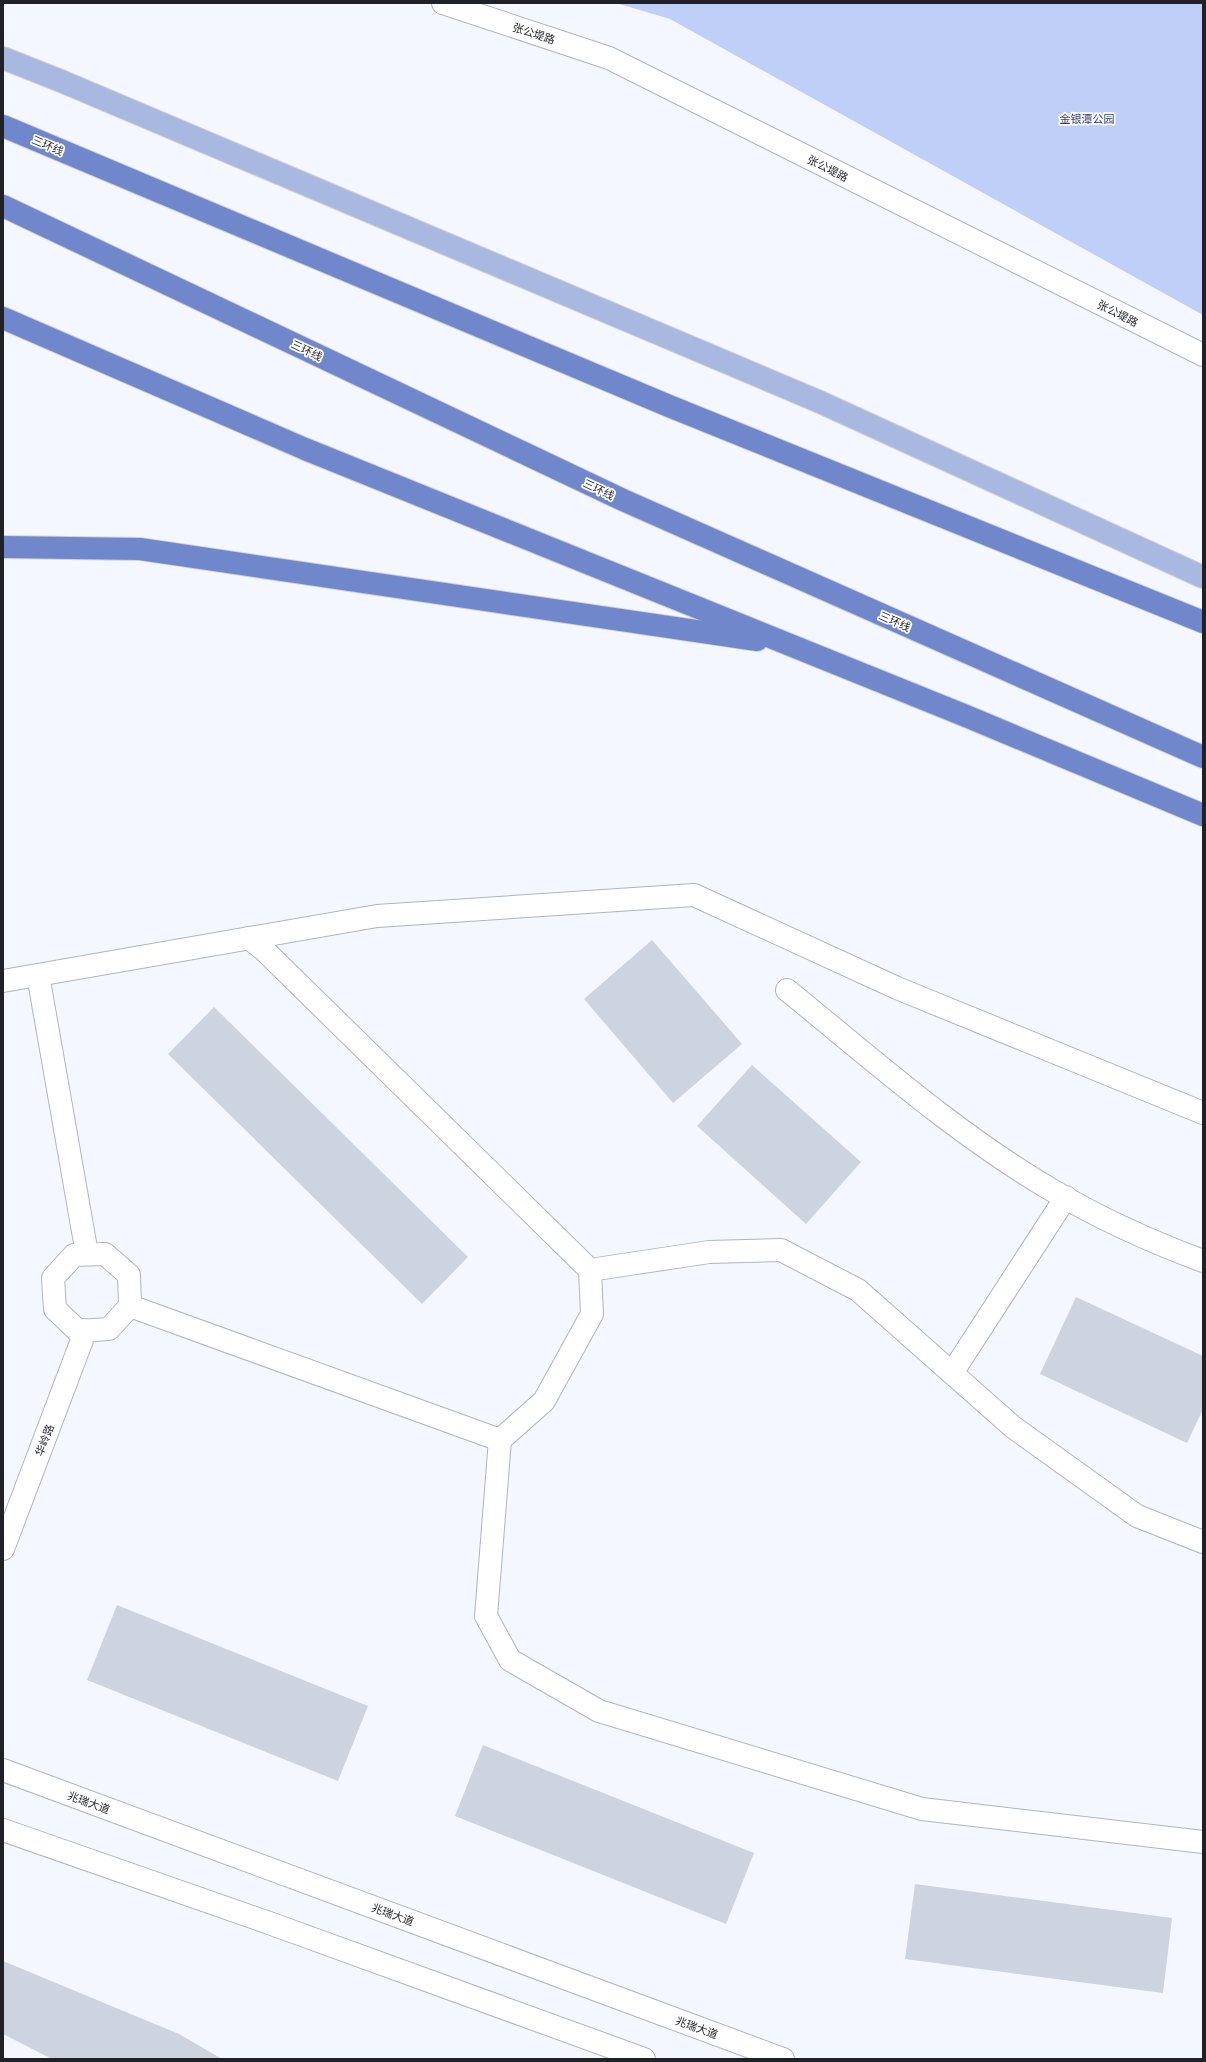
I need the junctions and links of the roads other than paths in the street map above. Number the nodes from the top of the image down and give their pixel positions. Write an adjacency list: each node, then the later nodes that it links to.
1 (443, 3): 6 (street, 张公堤路)
2 (3, 58): 8 (main road)
3 (3, 126): 9 (highway, 三环线)
4 (3, 206): 11 (highway, 三环线)
5 (3, 318): 10 (highway)
6 (1203, 356)
7 (3, 547): 10 (highway)
8 (1203, 578)
9 (1203, 622)
10 (792, 645): 12 (highway)
11 (1203, 757)
12 (1203, 815)
13 (249, 938): 14 (street); 17 (street); 21 (street)
14 (38, 975): 15 (street); 19 (street)
15 (3, 981)
16 (787, 990): 18 (street)
17 (1203, 1113)
18 (1066, 1197): 20 (street); 24 (street)
19 (87, 1254): 22 (street); 23 (street)
20 (1203, 1261)
21 (590, 1270): 24 (street); 25 (street)
22 (130, 1306): 23 (street); 25 (street)
23 (84, 1330): 27 (street, 华岭路)
24 (952, 1373): 26 (street)
25 (500, 1440): 30 (street)
26 (1203, 1542)
27 (3, 1549)
28 (3, 1770): 32 (street, 兆瑞大道)
29 (3, 1830): 31 (street)
30 (1203, 1842)
31 (644, 2059)
32 (783, 2059)

